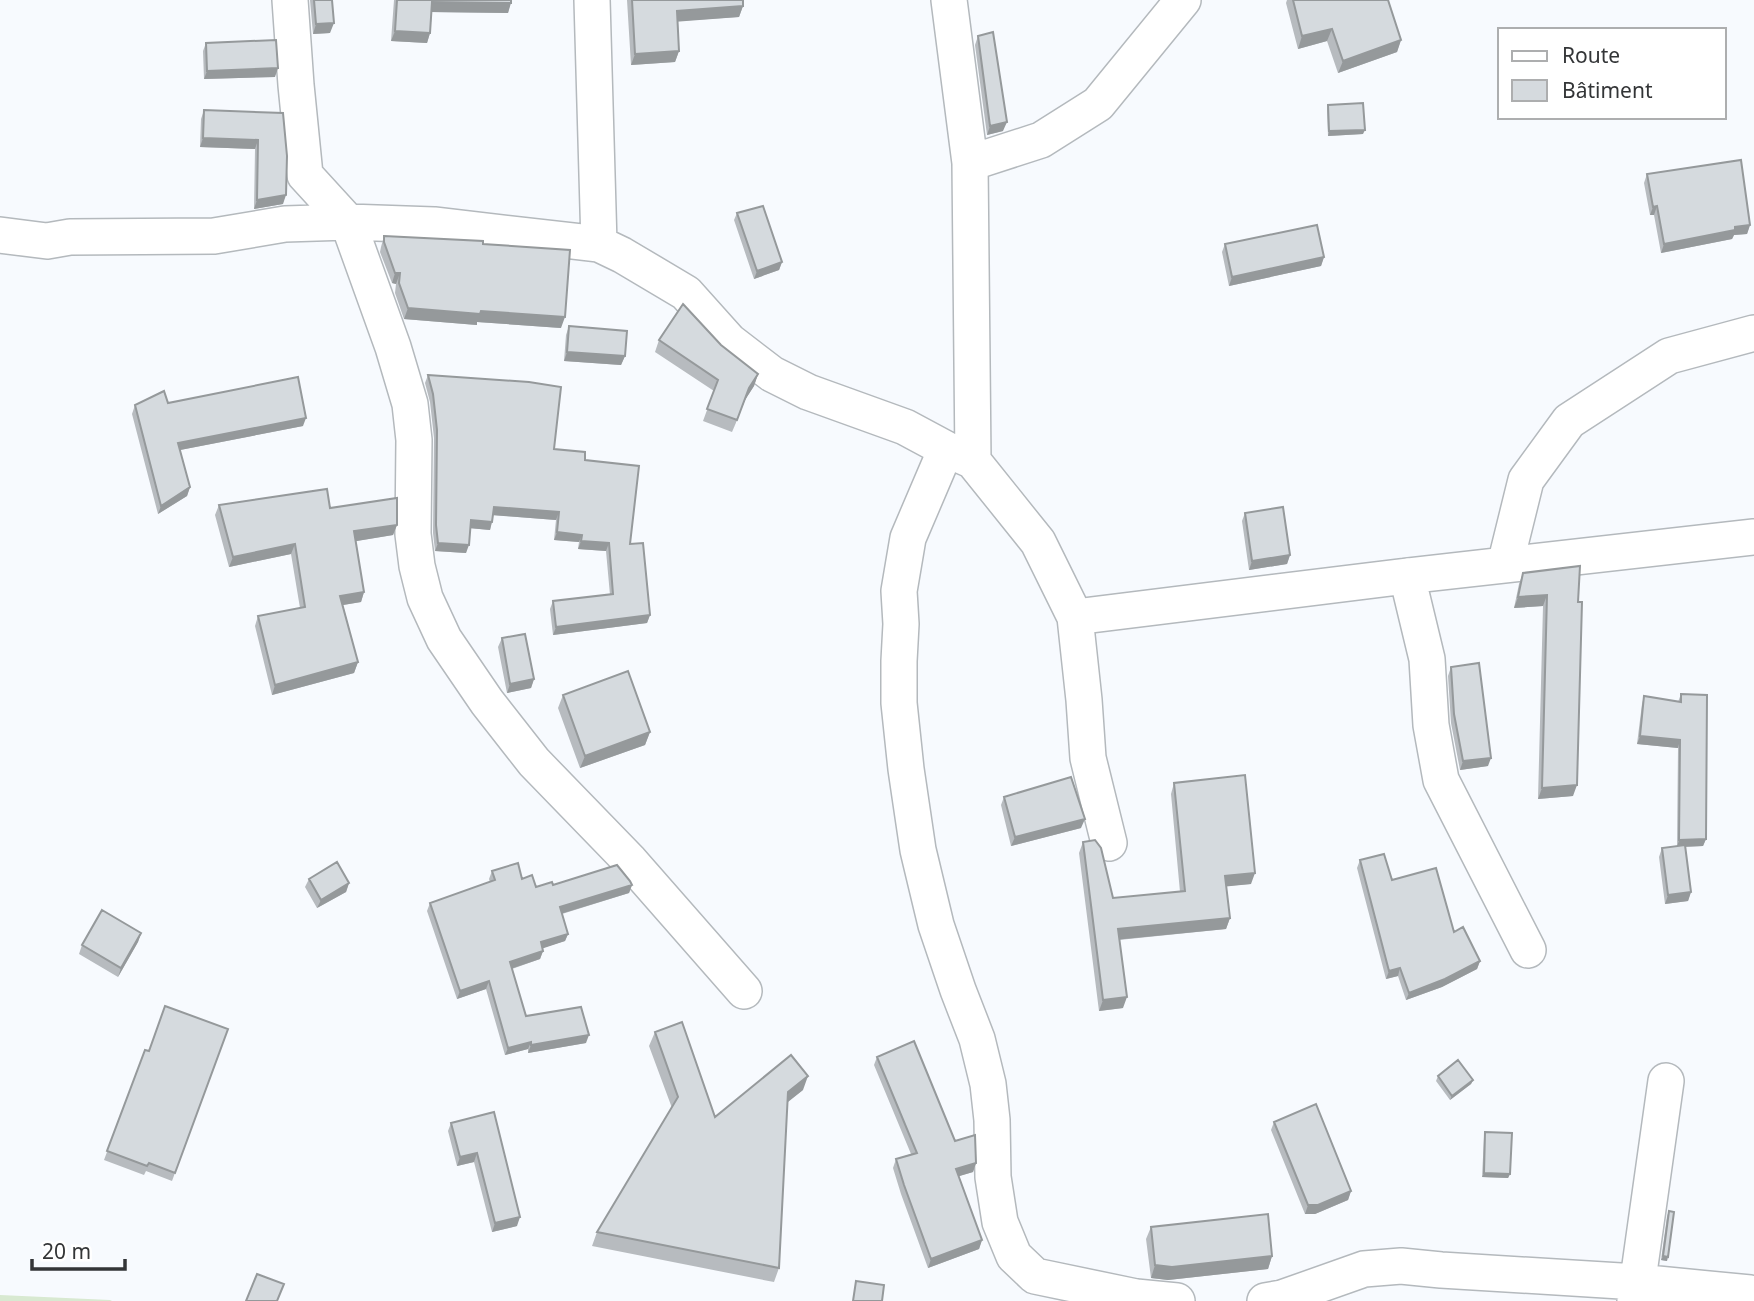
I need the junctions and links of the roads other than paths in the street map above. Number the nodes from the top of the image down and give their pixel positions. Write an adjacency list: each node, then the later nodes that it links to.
1 (290, 0): 6 (street)
2 (592, 0): 8 (street)
3 (949, 0): 5 (street)
4 (1183, 0): 5 (street)
5 (970, 163): 10 (street)
6 (348, 222): 7 (street); 8 (street); 17 (street)
7 (0, 235)
8 (598, 244): 10 (street)
9 (1754, 333): 12 (street)
10 (960, 455): 14 (street); 21 (street)
11 (1754, 537): 12 (street)
12 (1505, 565): 13 (street)
13 (1407, 576): 14 (street); 16 (street)
14 (1075, 617): 15 (street)
15 (1109, 843)
16 (1528, 950)
17 (744, 991)
18 (1666, 1081): 19 (street)
19 (1636, 1292): 20 (street); 22 (street)
20 (1750, 1293)
21 (1177, 1301)
22 (1265, 1301)

